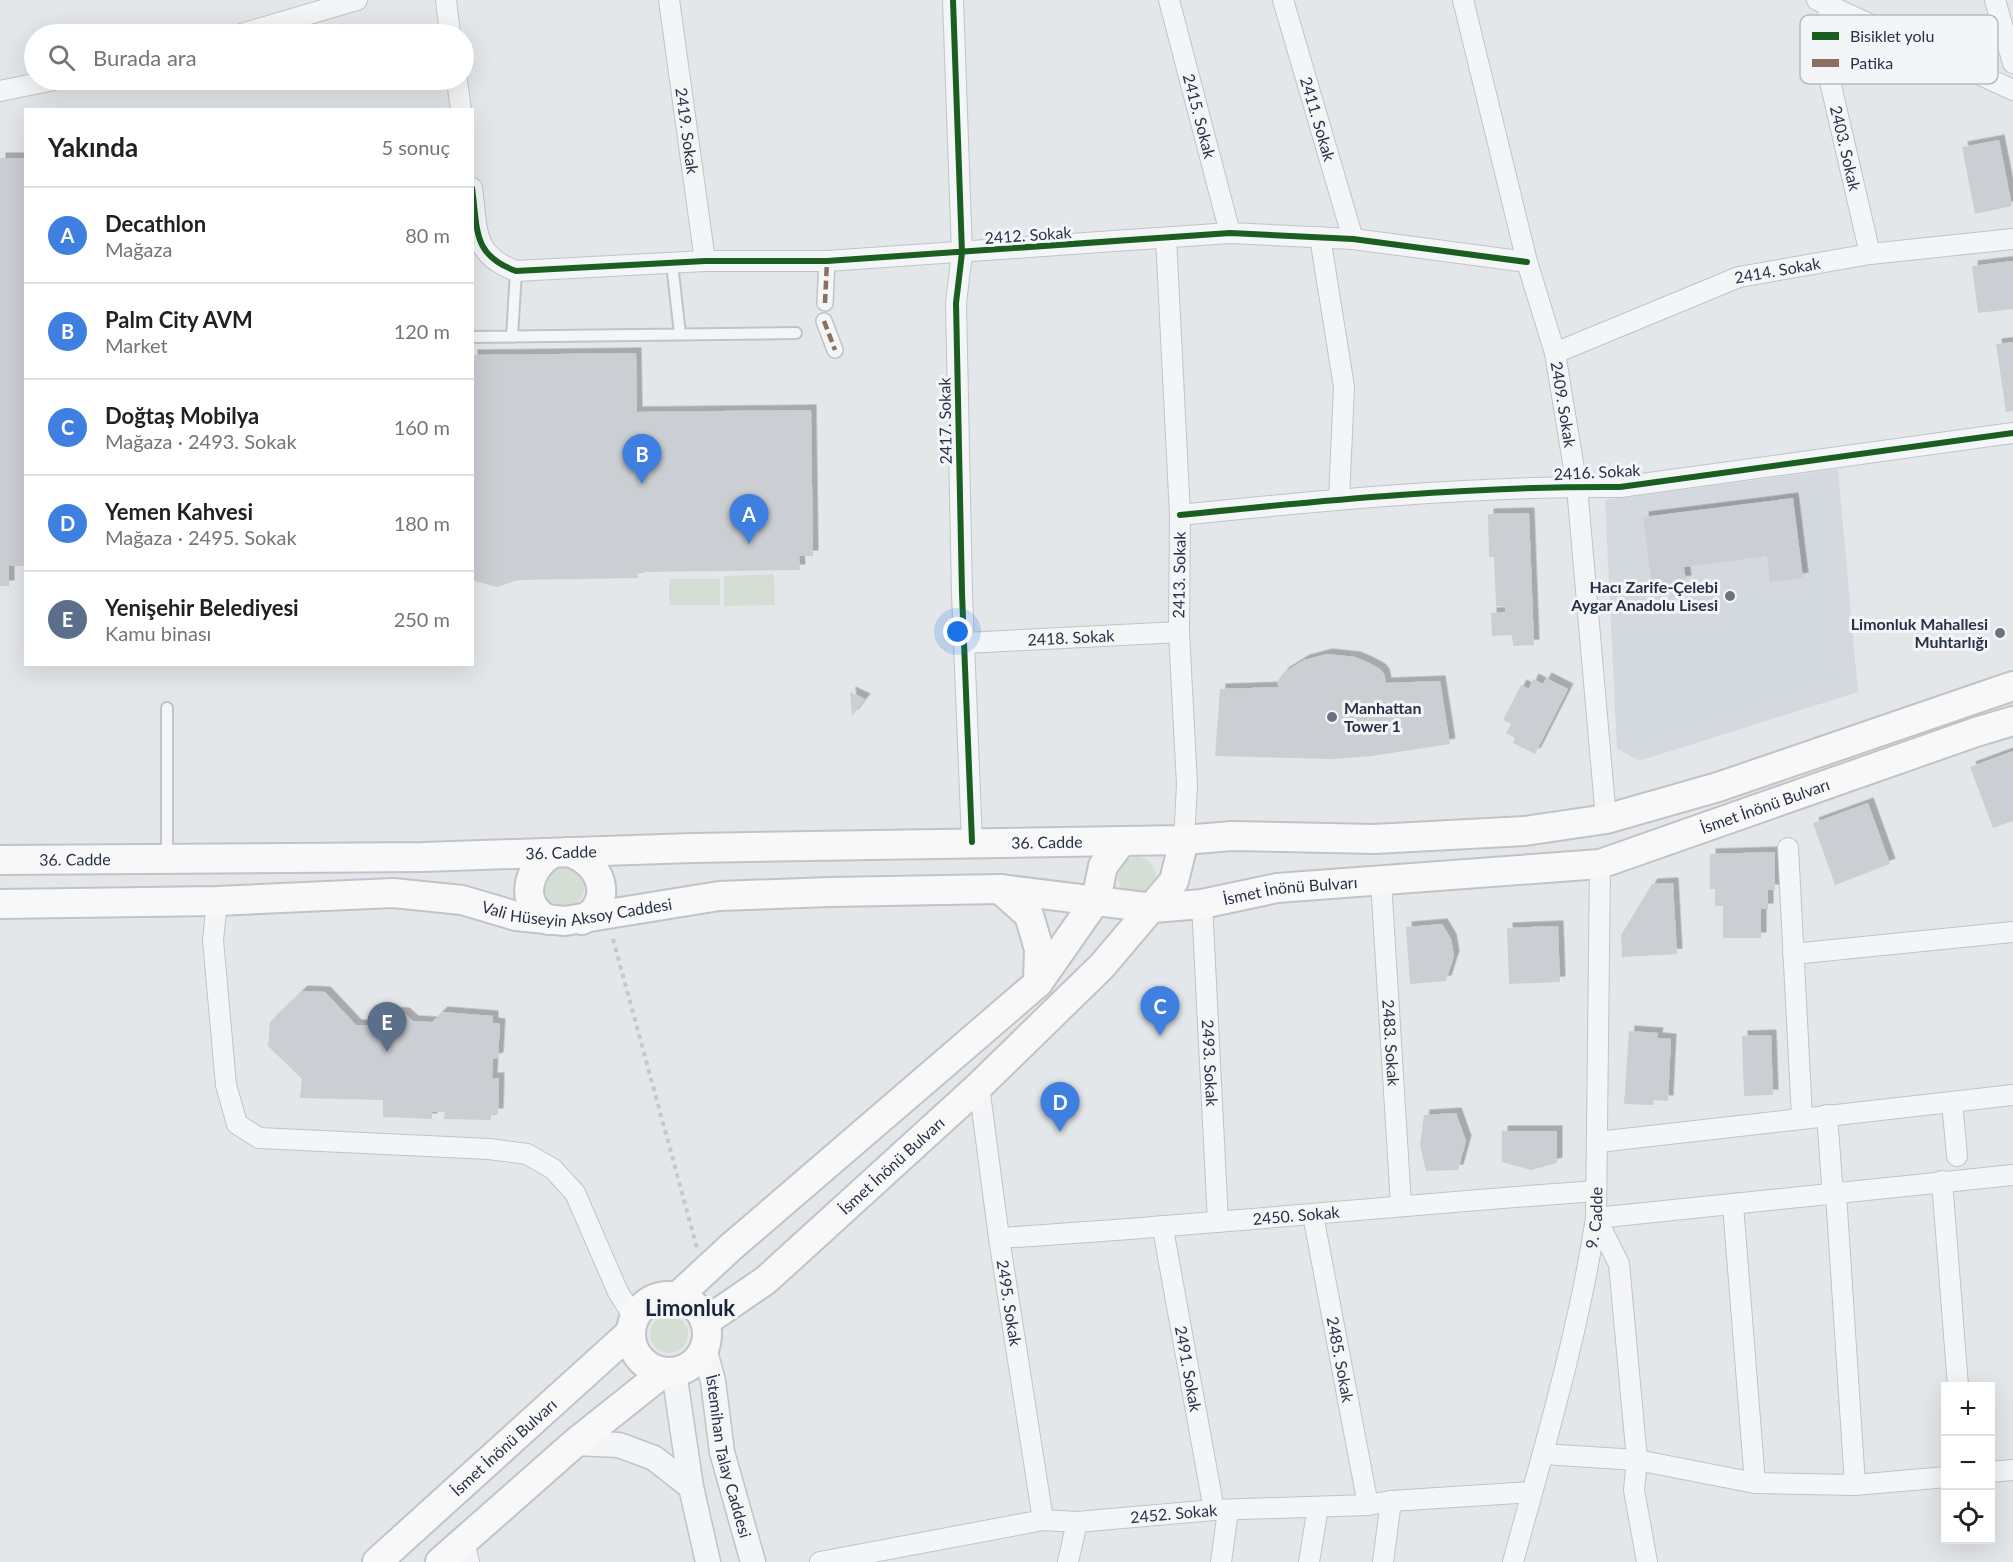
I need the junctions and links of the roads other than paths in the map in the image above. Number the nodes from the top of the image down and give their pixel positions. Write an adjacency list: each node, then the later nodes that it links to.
1 (357, 0): 11 (street)
2 (446, 0): 12 (street)
3 (669, 0): 29 (street, 2419. Sokak)
4 (953, 0): 27 (street, 2417. Sokak)
5 (1169, 0): 22 (street, 2415. Sokak)
6 (1283, 0): 25 (street, 2411. Sokak)
7 (1463, 0): 31 (street, 2409. Sokak)
8 (1995, 0): 13 (street)
9 (1824, 4): 10 (street)
10 (1848, 15)
11 (275, 24)
12 (449, 24)
13 (2013, 63)
14 (1998, 83): 18 (street)
15 (1831, 84): 28 (street, 2403. Sokak)
16 (24, 87): 19 (street)
17 (458, 90): 20 (street)
18 (2013, 90)
19 (0, 92)
20 (461, 108)
21 (474, 201): 33 (street, 2412. Sokak)
22 (1230, 233): 23 (street, 2412. Sokak); 24 (street, 2412. Sokak)
23 (1320, 237): 25 (street, 2412. Sokak); 44 (street)
24 (1166, 238): 27 (street, 2412. Sokak); 45 (street, 2413. Sokak)
25 (1353, 239): 31 (street, 2412. Sokak)
26 (2013, 239): 28 (street, 2414. Sokak)
27 (962, 253): 30 (street, 2412. Sokak); 47 (street, 2417. Sokak)
28 (1870, 254): 41 (street, 2414. Sokak)
29 (705, 261): 30 (street, 2412. Sokak); 32 (street, 2412. Sokak)
30 (827, 261): 34 (street)
31 (1527, 262): 41 (street, 2409. Sokak)
32 (672, 264): 33 (street, 2412. Sokak); 37 (lane)
33 (516, 271): 39 (lane)
34 (825, 303)
35 (824, 321): 40 (street)
36 (796, 333): 37 (lane)
37 (680, 334): 39 (lane)
38 (474, 337): 39 (lane)
39 (512, 337)
40 (836, 350)
41 (1555, 353): 43 (street, 2409. Sokak)
42 (2013, 433): 43 (street, 2416. Sokak)
43 (1577, 487): 44 (street, 2416. Sokak); 51 (street, 2409. Sokak)
44 (1339, 499): 45 (street, 2416. Sokak)
45 (1180, 515): 46 (street, 2413. Sokak)
46 (1179, 632): 47 (street, 2418. Sokak); 52 (street, 2413. Sokak)
47 (965, 643): 54 (street, 2417. Sokak)
48 (2013, 686): 51 (main road, İsmet İnönü Bulvarı)
49 (167, 708): 57 (lane)
50 (2013, 721): 59 (main road, İsmet İnönü Bulvarı)
51 (1606, 819): 52 (main road, İsmet İnönü Bulvarı)
52 (1184, 840): 53 (main road, İsmet İnönü Bulvarı); 66 (main road)
53 (1122, 841): 54 (main road, 36. Cadde); 62 (main road)
54 (972, 842): 56 (main road, 36. Cadde)
55 (1788, 848): 70 (street)
56 (561, 852): 57 (main road, 36. Cadde); 67 (main road); 68 (main road)
57 (167, 857): 58 (main road, 36. Cadde)
58 (0, 860)
59 (1600, 864): 60 (main road, İsmet İnönü Bulvarı); 77 (street, 9. Cadde)
60 (1381, 881): 65 (main road, İsmet İnönü Bulvarı); 83 (street, 2483. Sokak)
61 (1000, 889): 62 (main road, Vali Hüseyin Aksoy Caddesi); 68 (main road, Vali Hüseyin Aksoy Caddesi); 71 (main road)
62 (1096, 900): 66 (main road, Vali Hüseyin Aksoy Caddesi); 71 (main road)
63 (217, 901): 64 (main road, Vali Hüseyin Aksoy Caddesi); 67 (main road, Vali Hüseyin Aksoy Caddesi); 91 (street)
64 (0, 904)
65 (1202, 904): 66 (main road, İsmet İnönü Bulvarı); 87 (street, 2493. Sokak)
66 (1153, 908): 72 (main road, İsmet İnönü Bulvarı)
67 (548, 920): 68 (main road, Vali Hüseyin Aksoy Caddesi)
68 (582, 920)
69 (2013, 932): 70 (street)
70 (1793, 954): 76 (street)
71 (1038, 983): 90 (main road)
72 (979, 1086): 89 (street, 2495. Sokak); 92 (main road, İsmet İnönü Bulvarı)
73 (2013, 1095): 74 (street)
74 (1952, 1102): 75 (street); 78 (street)
75 (1827, 1115): 76 (street); 82 (street)
76 (1802, 1117): 77 (street)
77 (1598, 1142): 81 (street, 9. Cadde)
78 (1957, 1156)
79 (2013, 1175): 80 (street)
80 (1942, 1181): 82 (street); 94 (street)
81 (1596, 1191): 83 (street, 2450. Sokak); 86 (street, 9. Cadde)
82 (1836, 1194): 84 (street); 102 (street)
83 (1401, 1205): 85 (street, 2450. Sokak)
84 (1733, 1205): 86 (street); 101 (street)
85 (1313, 1215): 87 (street, 2450. Sokak); 106 (street, 2485. Sokak)
86 (1596, 1218): 96 (street, 9. Cadde); 97 (street)
87 (1218, 1222): 88 (street, 2450. Sokak)
88 (1163, 1228): 89 (street, 2450. Sokak); 108 (street, 2491. Sokak)
89 (999, 1238): 109 (street, 2495. Sokak)
90 (678, 1297): 91 (main road); 92 (main road)
91 (633, 1326): 93 (main road); 112 (main road, İsmet İnönü Bulvarı)
92 (705, 1335): 93 (main road); 115 (street, İstemihan Talay Caddesi)
93 (669, 1372): 95 (main road); 103 (street)
94 (1958, 1382)
95 (575, 1443): 103 (street); 111 (main road)
96 (1543, 1454): 97 (street); 104 (street, 9. Cadde)
97 (1637, 1460): 101 (street); 122 (street)
98 (2013, 1470): 99 (street)
99 (1995, 1472)
100 (1941, 1477): 102 (street)
101 (1755, 1483): 102 (street)
102 (1856, 1485)
103 (691, 1487): 114 (street)
104 (1532, 1492): 105 (street, 2452. Sokak); 121 (street, 9. Cadde)
105 (1390, 1501): 106 (street, 2452. Sokak); 120 (street)
106 (1368, 1505): 107 (street, 2452. Sokak)
107 (1317, 1507): 108 (street, 2452. Sokak); 119 (street)
108 (1221, 1511): 110 (street, 2452. Sokak); 118 (street, 2491. Sokak)
109 (1043, 1521): 110 (street, 2452. Sokak); 116 (street, 2452. Sokak)
110 (1077, 1522): 117 (street)
111 (466, 1552): 113 (main road)
112 (377, 1562)
113 (440, 1562)
114 (708, 1562)
115 (753, 1562)
116 (820, 1562)
117 (1068, 1562)
118 (1221, 1562)
119 (1309, 1562)
120 (1383, 1562)
121 (1513, 1562)
122 (1647, 1562)

